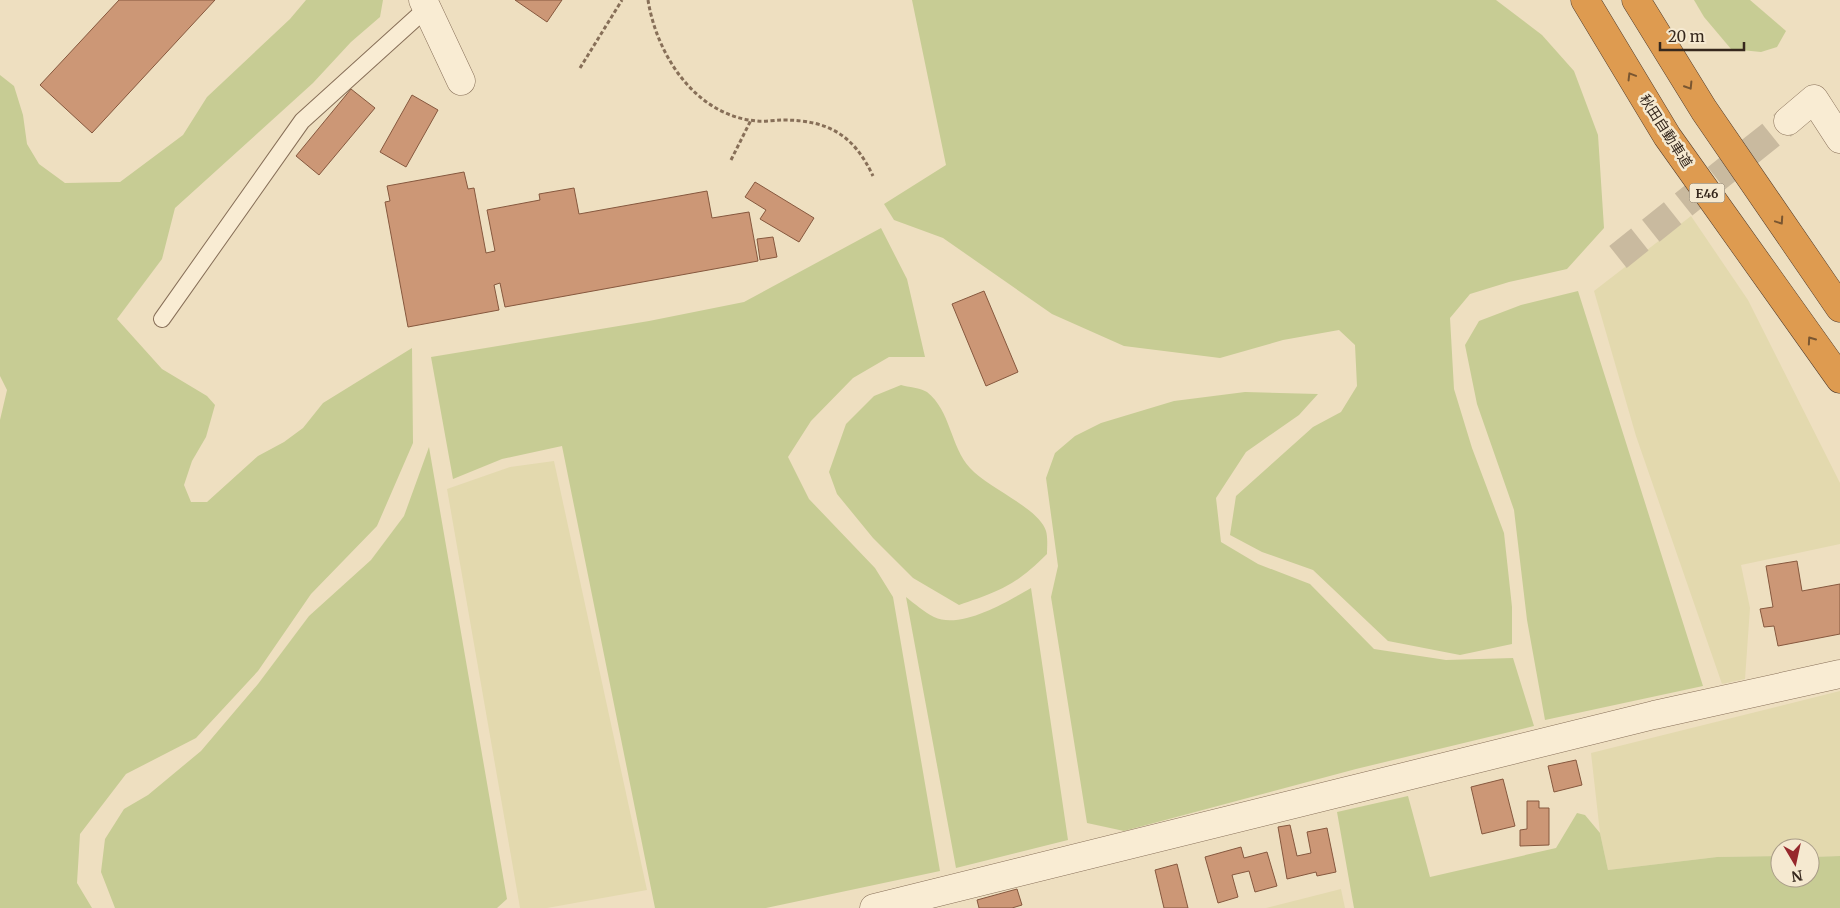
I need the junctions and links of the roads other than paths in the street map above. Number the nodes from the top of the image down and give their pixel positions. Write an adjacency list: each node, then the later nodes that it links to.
1 (1585, 0): 9 (highway, 秋田自動車道 / E46, one-way to 1)
2 (1636, 0): 7 (highway, one-way to 7)
3 (425, 4): 4 (street); 8 (lane)
4 (461, 81)
5 (1788, 121): 6 (street)
6 (1840, 139)
7 (1840, 308)
8 (162, 319)
9 (1840, 379)
10 (1840, 674): 11 (street)
11 (874, 908)

